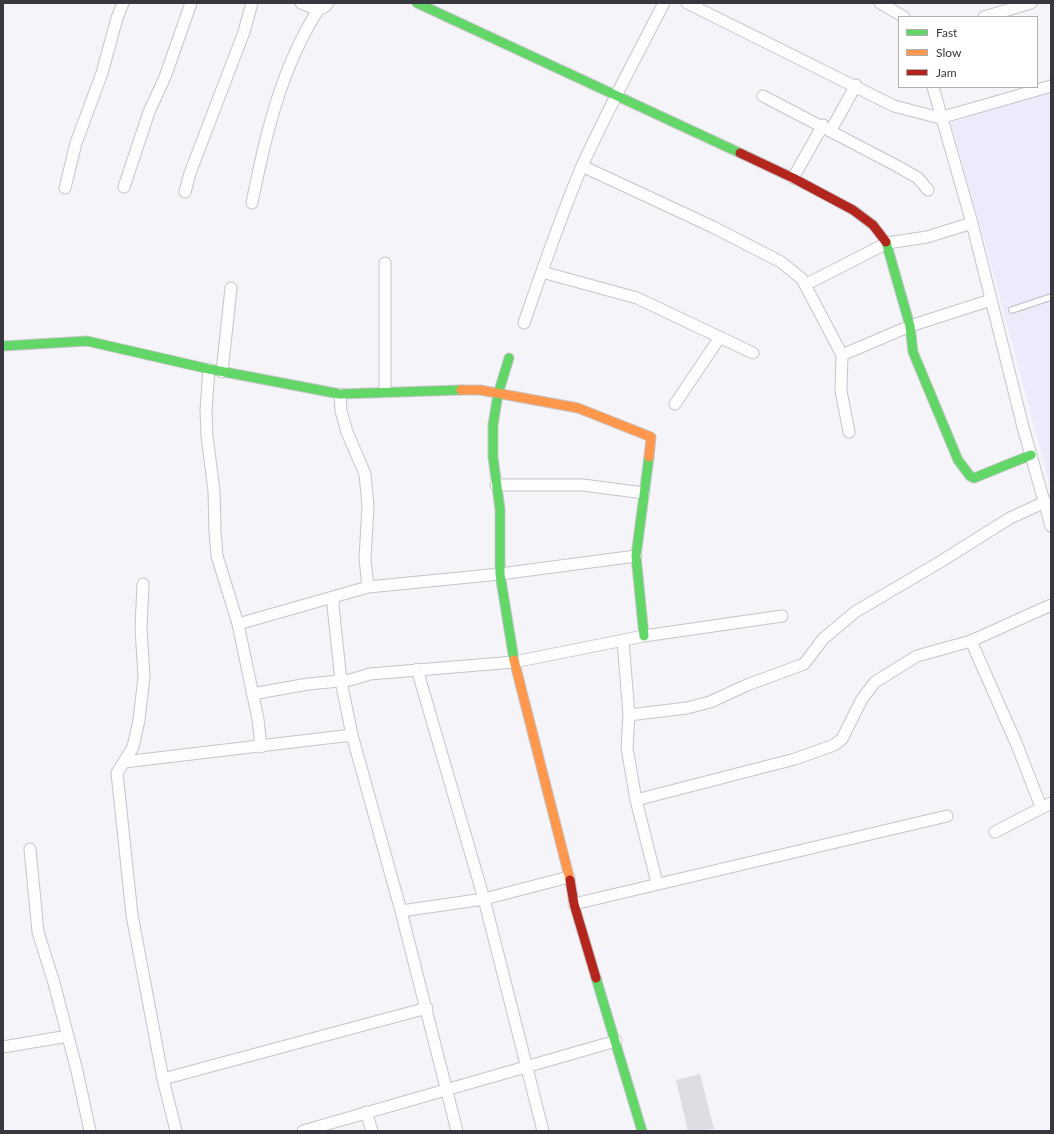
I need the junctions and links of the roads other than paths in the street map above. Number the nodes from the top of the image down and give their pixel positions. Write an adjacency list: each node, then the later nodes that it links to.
1 (123, 3): 27 (street)
2 (191, 3): 26 (street)
3 (252, 3): 29 (street)
4 (301, 3): 11 (street)
5 (328, 3): 11 (street)
6 (417, 3): 20 (street)
7 (664, 3): 20 (street)
8 (687, 3): 15 (street)
9 (880, 3): 13 (street)
10 (1031, 3): 12 (street)
11 (318, 10): 30 (street)
12 (1012, 10): 14 (street)
13 (902, 16)
14 (988, 16)
15 (856, 85): 22 (street); 23 (street)
16 (1051, 86): 17 (street)
17 (1038, 87)
18 (933, 88): 22 (street)
19 (1035, 88): 22 (street)
20 (616, 96): 24 (street); 25 (street)
21 (763, 96): 23 (street)
22 (940, 118): 31 (street)
23 (827, 128): 25 (street); 28 (street)
24 (582, 166): 34 (street); 35 (street)
25 (793, 178): 32 (street)
26 (124, 187)
27 (65, 188)
28 (928, 190)
29 (185, 192)
30 (252, 203)
31 (972, 223): 32 (street); 38 (street)
32 (887, 243): 35 (street); 41 (street)
33 (385, 263): 49 (street)
34 (542, 272): 40 (street); 42 (street)
35 (805, 284): 45 (street)
36 (231, 288): 48 (street)
37 (1051, 297): 39 (lane)
38 (991, 300): 41 (street); 54 (street)
39 (1012, 310)
40 (524, 323)
41 (910, 326): 45 (street); 54 (street)
42 (720, 337): 44 (street); 52 (street)
43 (3, 346): 47 (street)
44 (753, 353)
45 (842, 355): 53 (street)
46 (509, 358): 51 (street)
47 (210, 369): 48 (street); 66 (street)
48 (222, 372): 50 (street)
49 (384, 392): 50 (street); 51 (street)
50 (340, 394): 62 (street)
51 (498, 394): 55 (street); 56 (street)
52 (675, 404)
53 (849, 432)
54 (1031, 455): 57 (street)
55 (496, 485): 56 (street); 60 (street)
56 (644, 493): 59 (street)
57 (1045, 502): 58 (street); 74 (street)
58 (1051, 526)
59 (636, 556): 60 (street); 67 (street)
60 (500, 574): 62 (street); 70 (street)
61 (143, 584): 77 (street)
62 (368, 587): 63 (street)
63 (334, 597): 66 (street); 72 (street)
64 (1051, 605): 68 (street)
65 (782, 616): 67 (street)
66 (238, 624): 73 (street)
67 (644, 636): 69 (street)
68 (971, 640): 78 (street); 79 (street)
69 (623, 641): 70 (street); 74 (street)
70 (514, 662): 71 (street); 83 (street)
71 (417, 669): 72 (street); 85 (street)
72 (341, 681): 73 (street); 75 (street)
73 (252, 694): 76 (street)
74 (629, 715): 78 (street)
75 (352, 734): 76 (street); 87 (street)
76 (261, 747): 77 (street)
77 (124, 762): 93 (street)
78 (636, 800): 84 (street)
79 (1046, 805): 81 (street)
80 (947, 816): 84 (street)
81 (995, 832)
82 (30, 849): 89 (street)
83 (569, 877): 85 (street); 86 (street)
84 (657, 883): 86 (street)
85 (484, 899): 87 (street); 92 (street)
86 (574, 904): 90 (street)
87 (402, 911): 88 (street)
88 (427, 1008): 93 (street); 94 (street)
89 (68, 1036): 91 (street); 96 (street)
90 (616, 1041): 92 (street); 102 (street)
91 (3, 1047)
92 (527, 1068): 94 (street); 101 (street)
93 (163, 1079): 97 (street)
94 (448, 1091): 95 (street); 100 (street)
95 (366, 1112): 98 (street); 99 (street)
96 (90, 1131)
97 (176, 1131)
98 (303, 1131)
99 (372, 1131)
100 (457, 1131)
101 (543, 1131)
102 (642, 1131)

